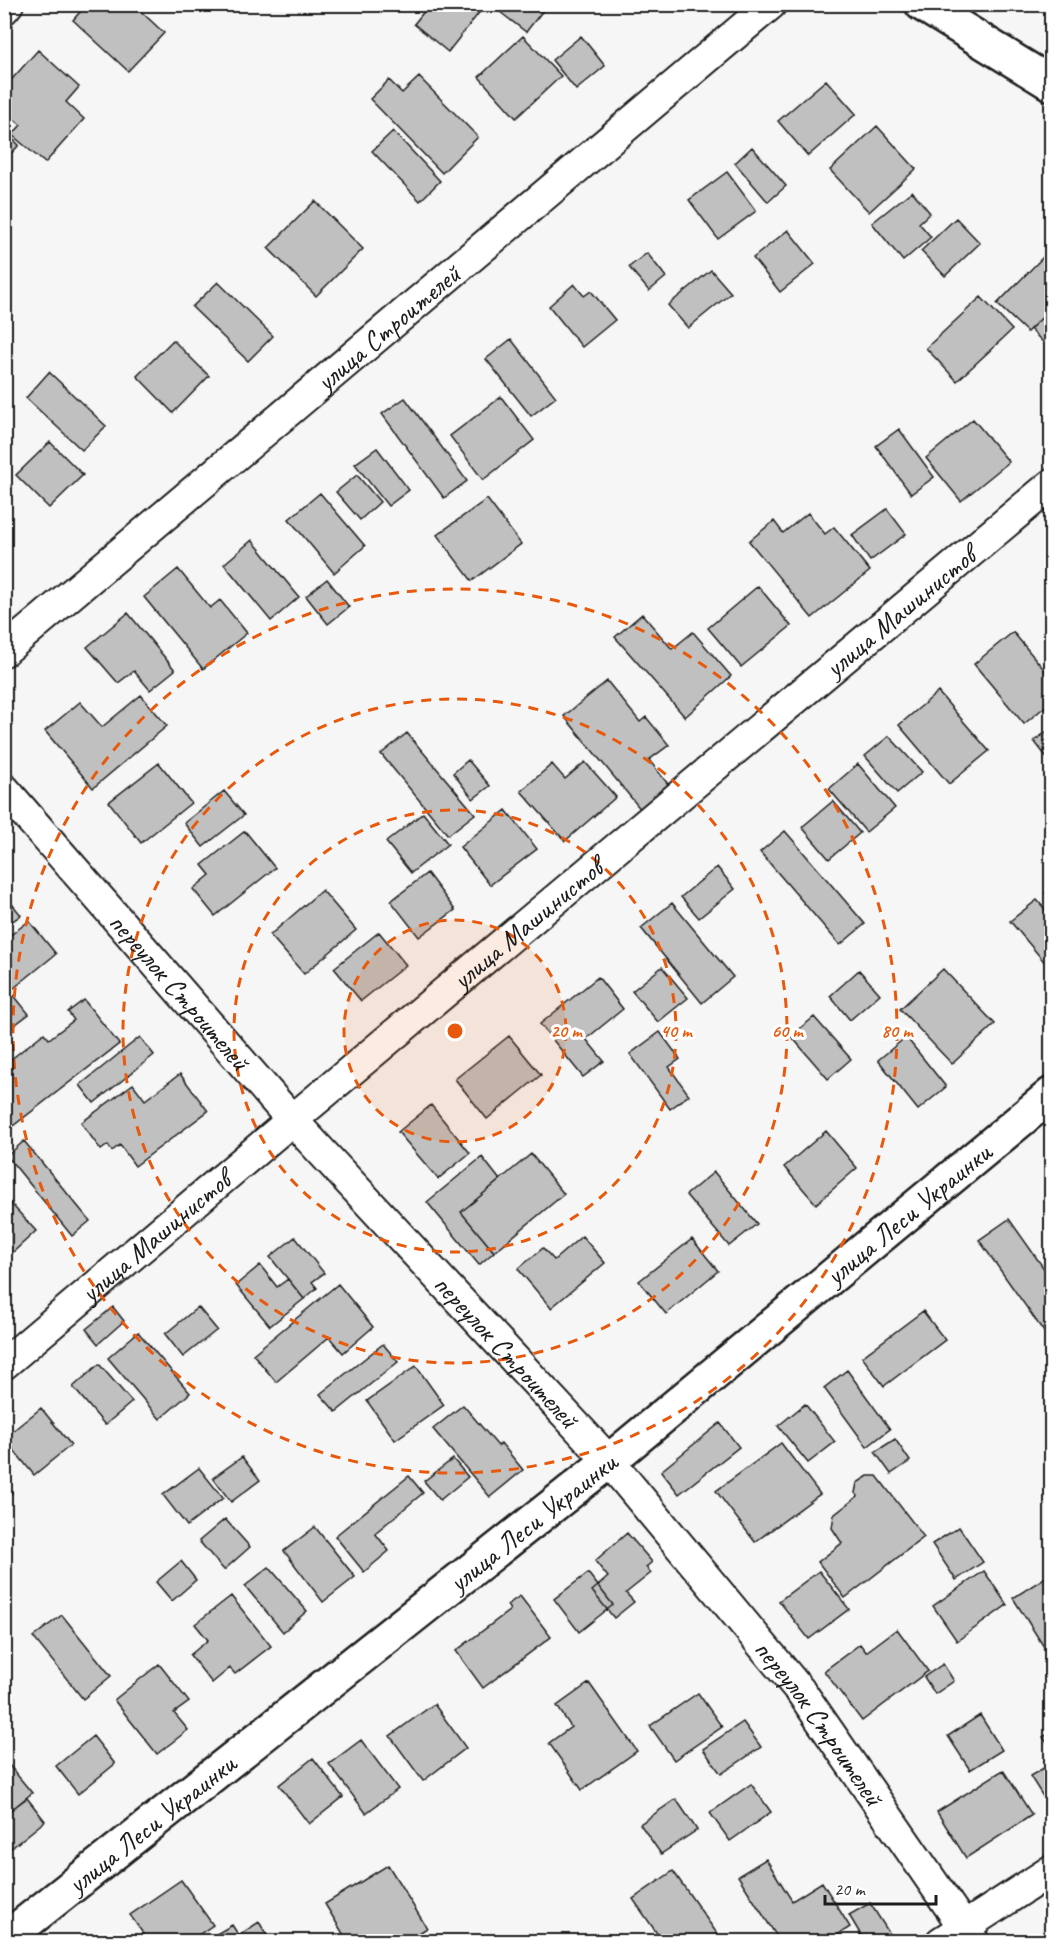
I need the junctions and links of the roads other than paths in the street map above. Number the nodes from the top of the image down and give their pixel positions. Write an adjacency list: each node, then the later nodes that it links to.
1 (8, 4): 4 (street)
2 (771, 4): 7 (street, улица Строителей)
3 (922, 4): 5 (main road)
4 (4, 9)
5 (1052, 84)
6 (1052, 484): 10 (street, улица Машинистов)
7 (4, 651)
8 (4, 789): 10 (street, переулок Строителей)
9 (1052, 1094): 12 (main road, улица Леси Украинки)
10 (292, 1120): 11 (street, улица Машинистов); 12 (street, переулок Строителей)
11 (4, 1364)
12 (609, 1461): 14 (street, переулок Строителей); 15 (main road, улица Леси Украинки)
13 (1052, 1870): 14 (street)
14 (960, 1936)
15 (4, 1940)

